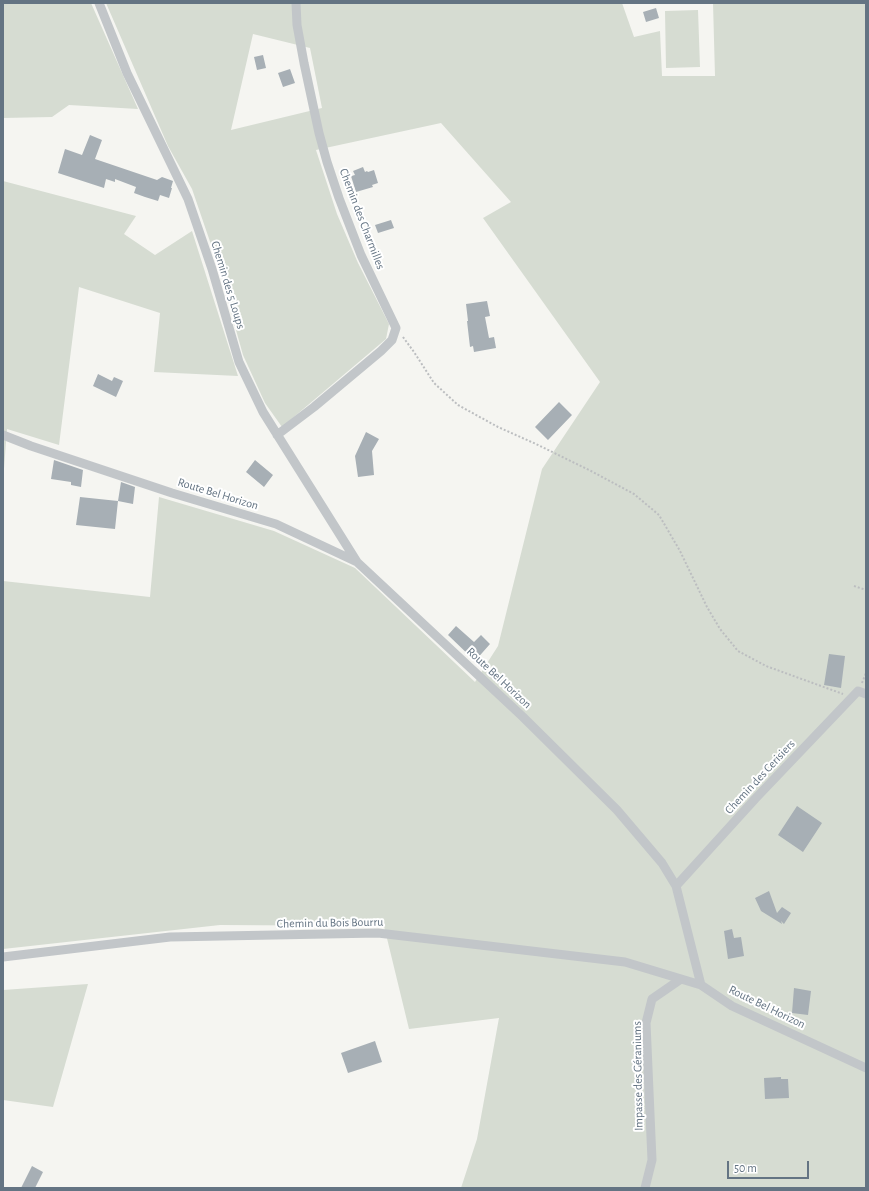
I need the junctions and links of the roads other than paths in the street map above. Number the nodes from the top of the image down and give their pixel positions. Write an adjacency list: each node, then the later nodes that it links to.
1 (99, 3): 4 (street, Chemin des 5 Loups)
2 (296, 3): 4 (street, Chemin des Charmilles)
3 (3, 435): 5 (street, Route Bel Horizon)
4 (277, 435): 5 (street, Chemin des 5 Loups)
5 (357, 562): 7 (street, Route Bel Horizon)
6 (866, 694): 7 (street, Chemin des Cerisiers)
7 (676, 886): 10 (street, Route Bel Horizon)
8 (3, 957): 9 (street, Chemin du Bois Bourru)
9 (681, 979): 10 (street, Chemin du Bois Bourru); 12 (street, Impasse des Géraniums)
10 (701, 985): 11 (street, Route Bel Horizon)
11 (866, 1068)
12 (645, 1188)

